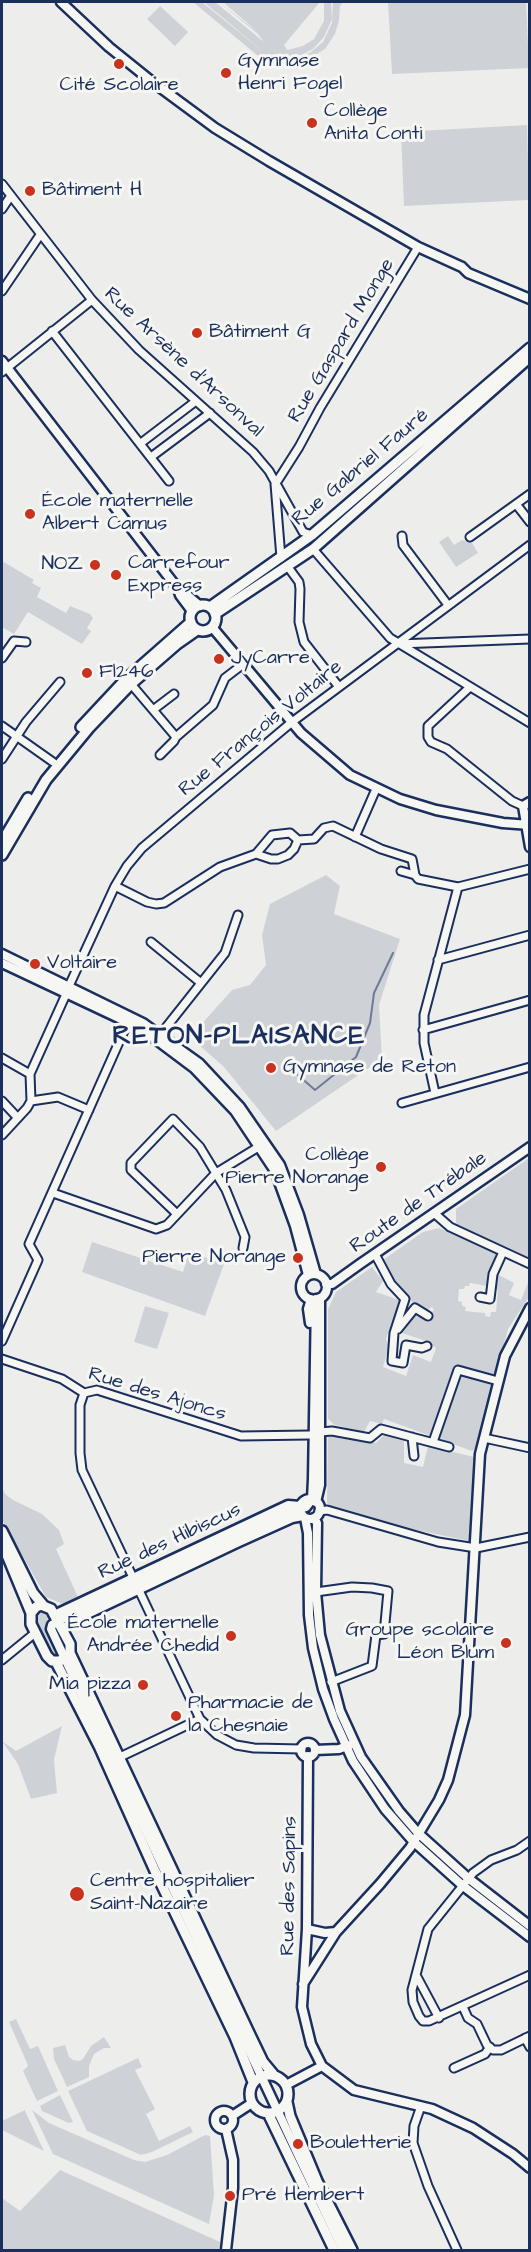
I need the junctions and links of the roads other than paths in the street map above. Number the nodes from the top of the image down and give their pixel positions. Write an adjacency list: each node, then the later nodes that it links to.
1 (61, 2): 6 (street)
2 (2, 184): 3 (street, Rue Arsène d'Arsonval)
3 (10, 197): 4 (street); 5 (street, Rue Arsène d'Arsonval)
4 (2, 209)
5 (40, 235): 8 (street); 11 (street, Rue Arsène d'Arsonval)
6 (418, 247): 7 (street); 21 (street, Rue Gaspard Monge)
7 (462, 267): 9 (street); 10 (street)
8 (2, 291)
9 (530, 294)
10 (530, 299)
11 (92, 300): 12 (street); 16 (street, Rue Arsène d'Arsonval)
12 (52, 331): 15 (street); 18 (street)
13 (530, 348): 25 (main road, Rue Gabriel Fauré)
14 (530, 357): 29 (main road, Rue Gabriel Fauré)
15 (3, 367): 33 (street)
16 (196, 401): 17 (street, Rue Arsène d'Arsonval); 18 (street)
17 (210, 413): 19 (street); 21 (street, Rue Arsène d'Arsonval)
18 (141, 444): 19 (street)
19 (151, 457): 20 (street)
20 (170, 481)
21 (275, 481): 25 (street, Rue Arsène d'Arsonval); 30 (street)
22 (530, 494): 23 (street)
23 (516, 504): 24 (street); 27 (street)
24 (530, 522)
25 (312, 535): 30 (main road, Rue Gabriel Fauré)
26 (402, 536): 32 (street)
27 (470, 537)
28 (530, 545): 32 (street, Rue François Voltaire)
29 (313, 549): 31 (main road, Rue Gabriel Fauré); 38 (street)
30 (281, 558): 33 (main road, Rue Gabriel Fauré)
31 (288, 567): 33 (main road, Rue Gabriel Fauré); 43 (street)
32 (448, 605): 38 (street, Rue François Voltaire)
33 (204, 610): 34 (main road); 35 (main road)
34 (194, 626): 35 (main road); 42 (main road); 54 (main road)
35 (212, 627): 40 (street)
36 (530, 639): 38 (street)
37 (26, 642): 39 (street)
38 (398, 644): 43 (street, Rue François Voltaire); 44 (street)
39 (2, 658)
40 (242, 665): 47 (street); 51 (street)
41 (60, 682): 50 (street)
42 (131, 684): 46 (street); 63 (main road)
43 (339, 687): 47 (street, Rue François Voltaire)
44 (470, 687): 48 (street); 56 (street)
45 (174, 693): 46 (street)
46 (153, 710): 51 (street)
47 (292, 722): 55 (street); 67 (street, Rue François Voltaire)
48 (530, 723)
49 (2, 726): 50 (street)
50 (17, 737): 53 (street); 54 (street)
51 (176, 737): 52 (street)
52 (160, 755)
53 (2, 759)
54 (53, 762): 60 (main road)
55 (376, 789): 57 (street); 58 (street)
56 (526, 804): 57 (street)
57 (528, 824): 61 (street)
58 (355, 837): 59 (street); 66 (street)
59 (298, 840): 62 (street); 62 (street)
60 (2, 842)
61 (530, 847)
62 (255, 854): 67 (street)
63 (2, 855)
64 (530, 869): 68 (street)
65 (400, 871): 66 (street)
66 (415, 875): 68 (street)
67 (115, 886): 76 (street, Rue François Voltaire)
68 (458, 887): 73 (street)
69 (238, 915): 75 (street)
70 (530, 934): 73 (street)
71 (151, 942): 75 (street)
72 (2, 954): 76 (street)
73 (438, 960): 79 (street)
74 (2, 963): 76 (street)
75 (201, 983): 80 (street)
76 (68, 989): 78 (street); 80 (street); 83 (street)
77 (530, 1000): 79 (street)
78 (128, 1022): 88 (street); 91 (street)
79 (423, 1030): 84 (street)
80 (160, 1035): 101 (street)
81 (2, 1058): 83 (street)
82 (530, 1067): 84 (street)
83 (30, 1074): 86 (street)
84 (435, 1093): 87 (street)
85 (2, 1101): 89 (street)
86 (31, 1101): 88 (street); 89 (street)
87 (402, 1103)
88 (89, 1110): 94 (street)
89 (17, 1117): 90 (street)
90 (2, 1135)
91 (260, 1146): 93 (street); 101 (street)
92 (530, 1146): 95 (street, Route de Trébale)
93 (216, 1173): 96 (street); 96 (street); 97 (street)
94 (52, 1193): 96 (street); 110 (street)
95 (434, 1213): 98 (street); 99 (street, Route de Trébale)
96 (177, 1214)
97 (243, 1248)
98 (503, 1252): 100 (street); 103 (street)
99 (375, 1254): 102 (street, Route de Trébale); 105 (street)
100 (530, 1264)
101 (312, 1275): 102 (street); 104 (street)
102 (326, 1284): 104 (street)
103 (480, 1297)
104 (316, 1299): 117 (street); 118 (street); 125 (street)
105 (405, 1299): 106 (street); 109 (street)
106 (415, 1308): 108 (street); 109 (street)
107 (530, 1308): 115 (street)
108 (428, 1316)
109 (394, 1333): 111 (street)
110 (2, 1341)
111 (393, 1344): 112 (street); 112 (street)
112 (406, 1345): 113 (street)
113 (427, 1346)
114 (2, 1359): 116 (street, Rue des Ajoncs)
115 (498, 1381): 120 (street); 121 (street)
116 (84, 1393): 118 (street, Rue des Ajoncs); 130 (street)
117 (320, 1431): 119 (street); 125 (street)
118 (309, 1435): 125 (street)
119 (412, 1437): 121 (street); 124 (street)
120 (484, 1438): 123 (street); 129 (street)
121 (433, 1442): 122 (street)
122 (449, 1447)
123 (529, 1448)
124 (414, 1456)
125 (308, 1509): 129 (street); 130 (street, Rue des Hibiscus); 130 (street, Rue des Hibiscus); 131 (street); 141 (street)
126 (2, 1531): 132 (main road)
127 (530, 1537): 129 (street)
128 (2, 1543): 133 (main road)
129 (476, 1548): 145 (street)
130 (136, 1583): 134 (street, Rue des Hibiscus); 135 (street, Rue des Hibiscus); 140 (street)
131 (316, 1592): 139 (street); 139 (street)
132 (43, 1605): 133 (main road); 134 (main road)
133 (31, 1612): 136 (main road)
134 (58, 1618): 135 (main road); 137 (street)
135 (64, 1631): 137 (main road)
136 (35, 1633): 137 (main road); 138 (street)
137 (63, 1658): 144 (main road); 166 (main road)
138 (2, 1660)
139 (331, 1682): 141 (street)
140 (201, 1719): 142 (street); 144 (street)
141 (350, 1745): 143 (street); 145 (street); 146 (street)
142 (302, 1749): 143 (street)
143 (311, 1753): 150 (street, Rue des Sapins)
144 (120, 1757): 165 (main road)
145 (418, 1833): 146 (street); 148 (street)
146 (413, 1841): 148 (street); 151 (street)
147 (530, 1841): 148 (street)
148 (465, 1882): 149 (street); 152 (street); 155 (street)
149 (530, 1926)
150 (307, 1929): 151 (street); 153 (street, Rue des Sapins)
151 (336, 1932): 154 (street)
152 (530, 1937)
153 (304, 1964): 154 (street); 157 (street, Rue des Sapins)
154 (315, 1966): 157 (street)
155 (416, 1975): 159 (street); 159 (street)
156 (530, 1975): 158 (street)
157 (303, 1984): 163 (street, Rue des Sapins)
158 (463, 2007): 159 (street); 162 (street)
159 (438, 2018)
160 (527, 2037): 161 (street); 162 (street)
161 (530, 2047)
162 (490, 2048): 164 (street)
163 (322, 2066): 167 (street); 170 (street)
164 (454, 2068)
165 (273, 2074): 166 (main road); 167 (main road)
166 (257, 2079): 169 (main road); 171 (street)
167 (286, 2085): 168 (main road)
168 (286, 2102): 171 (main road); 178 (main road)
169 (252, 2103): 171 (main road); 172 (street)
170 (421, 2106): 174 (street); 179 (street)
171 (275, 2113): 176 (main road); 177 (street)
172 (232, 2116): 173 (street); 173 (street)
173 (226, 2129): 175 (street)
174 (530, 2168)
175 (226, 2250)
176 (334, 2250)
177 (343, 2250)
178 (352, 2250)
179 (458, 2250)

